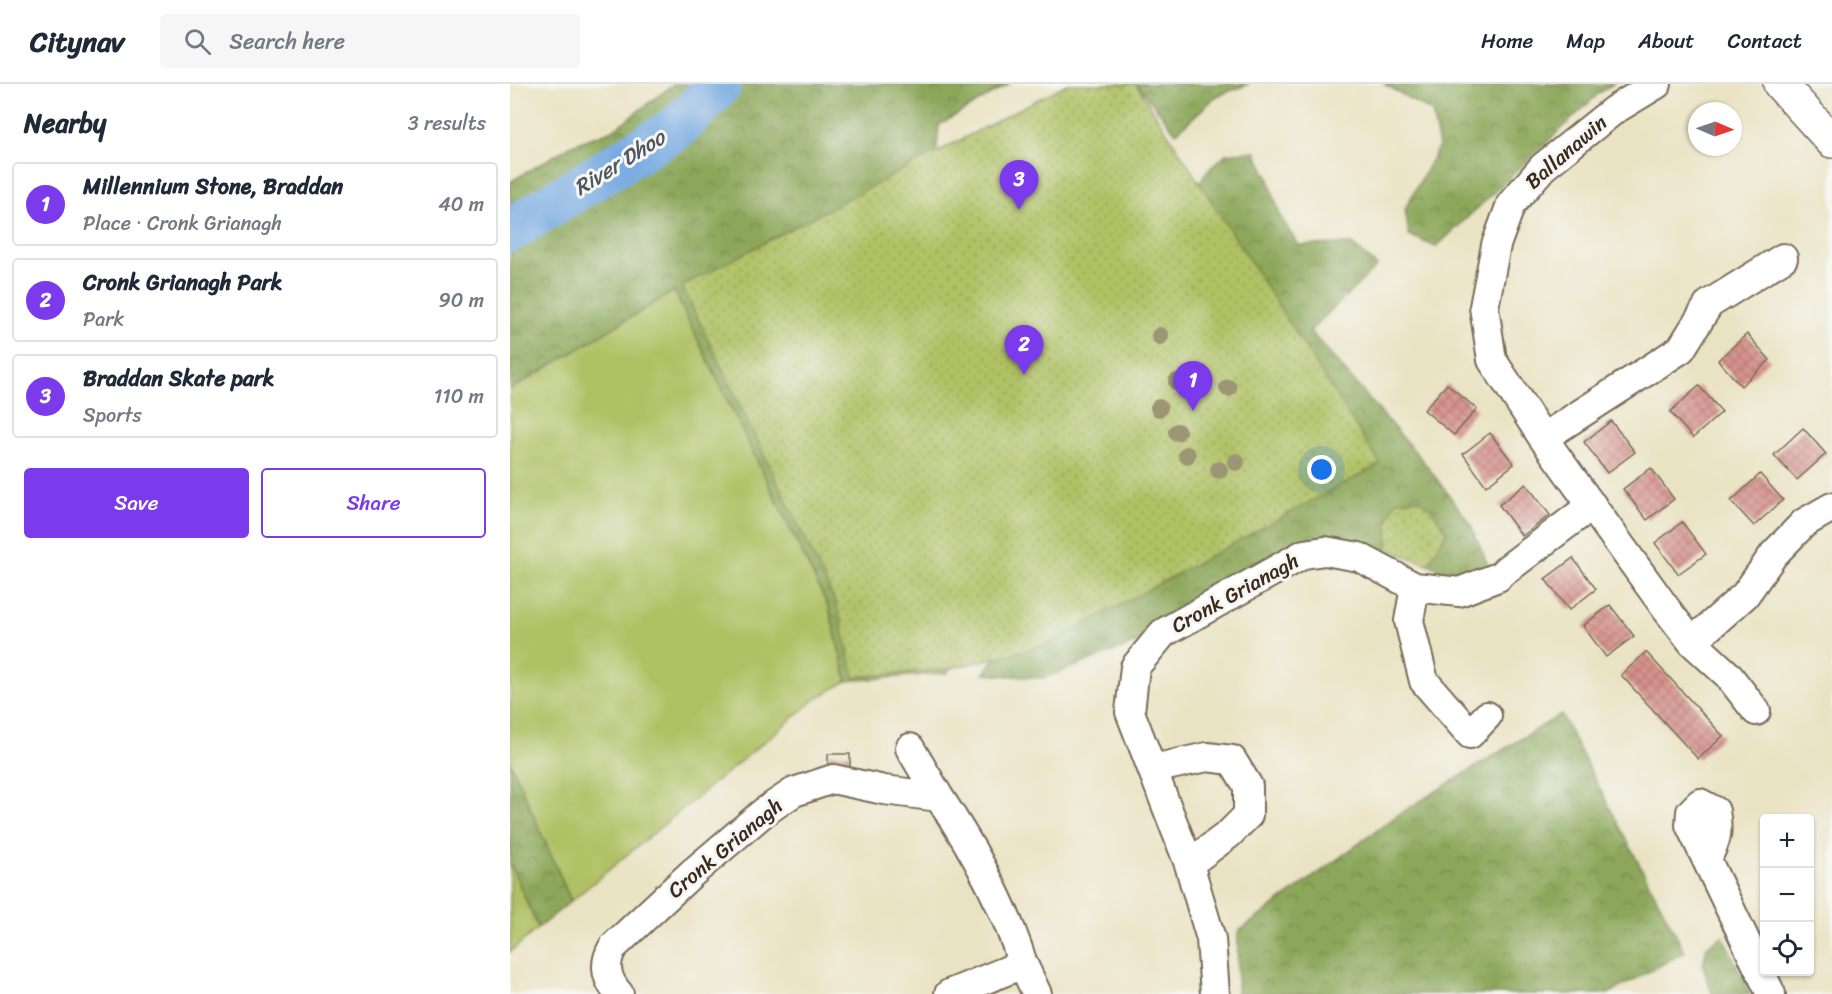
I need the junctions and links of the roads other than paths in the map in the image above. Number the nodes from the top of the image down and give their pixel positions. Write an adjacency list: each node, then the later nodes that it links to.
1 (1657, 84): 5 (street, Ballanawin)
2 (1780, 84): 3 (main road)
3 (1832, 141)
4 (1783, 258): 5 (street)
5 (1543, 438): 6 (street, Ballanawin)
6 (1592, 505): 8 (street, Cronk Grianagh); 9 (street, Ballanawin)
7 (1832, 507): 9 (street)
8 (1415, 587): 11 (street); 13 (street, Cronk Grianagh)
9 (1692, 642): 10 (street, Ballanawin)
10 (1756, 711)
11 (1487, 716)
12 (910, 748): 14 (street)
13 (1153, 769): 16 (street, Cronk Grianagh); 16 (street)
14 (939, 797): 17 (street); 18 (street, Cronk Grianagh)
15 (1707, 859): 22 (street)
16 (1189, 864): 21 (street, Cronk Grianagh)
17 (1023, 964): 19 (street); 20 (street)
18 (618, 994)
19 (949, 994)
20 (1037, 994)
21 (1215, 994)
22 (1771, 994)

